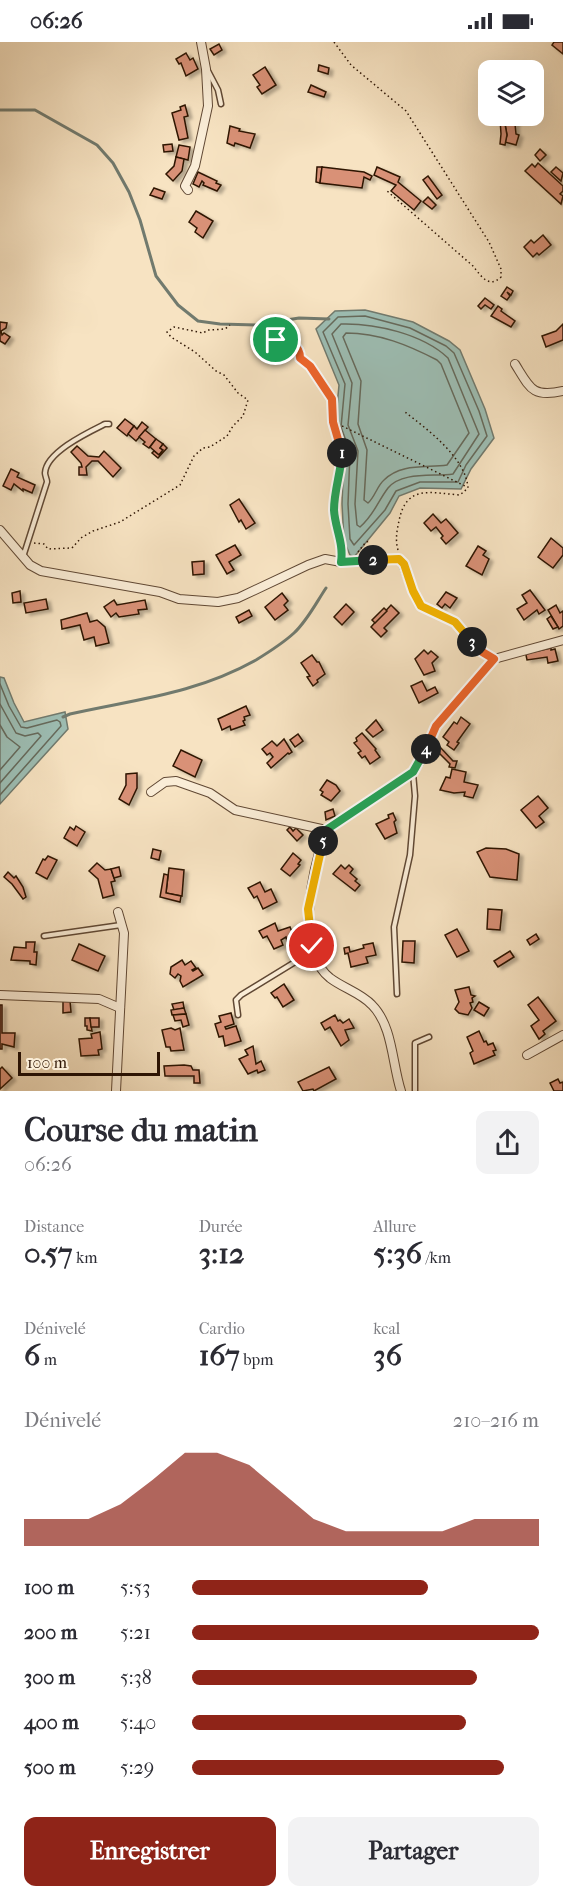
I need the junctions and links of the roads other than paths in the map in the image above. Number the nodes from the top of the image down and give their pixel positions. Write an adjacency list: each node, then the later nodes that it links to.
1 (201, 42): 2 (street)
2 (206, 69): 3 (lane); 4 (street)
3 (221, 104)
4 (188, 190)
5 (515, 364): 6 (street)
6 (563, 392)
7 (109, 424): 9 (lane)
8 (0, 530): 9 (street)
9 (23, 557): 11 (street)
10 (563, 640): 11 (street)
11 (494, 659): 12 (street)
12 (413, 772): 14 (street); 19 (lane)
13 (151, 792): 14 (street)
14 (326, 830): 18 (street)
15 (118, 912): 16 (street)
16 (122, 925): 17 (lane); 21 (street)
17 (44, 936)
18 (314, 951): 22 (lane); 27 (street)
19 (397, 994)
20 (0, 995): 21 (street)
21 (120, 1008): 26 (street)
22 (238, 1015)
23 (563, 1035): 25 (street)
24 (429, 1037): 28 (lane)
25 (527, 1055)
26 (116, 1091)
27 (401, 1091)
28 (415, 1091)

